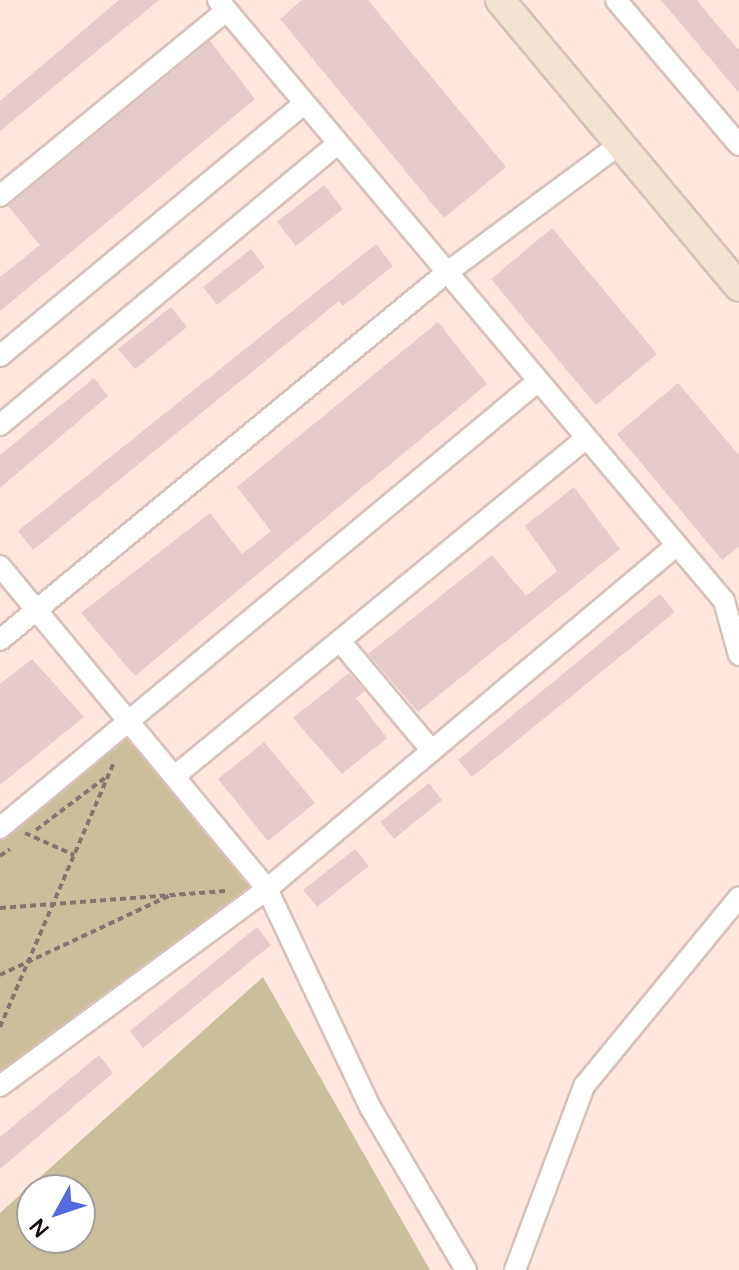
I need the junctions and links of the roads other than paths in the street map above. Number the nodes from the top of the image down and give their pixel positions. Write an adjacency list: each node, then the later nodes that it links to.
1 (500, 0): 6 (street)
2 (616, 0): 7 (street)
3 (222, 5): 4 (street); 8 (street)
4 (304, 104): 5 (street); 11 (street)
5 (337, 144): 9 (street); 13 (street)
6 (620, 144): 9 (street); 10 (street)
7 (739, 145)
8 (0, 196)
9 (445, 274): 12 (street); 18 (street)
10 (739, 287)
11 (0, 356)
12 (537, 382): 14 (street); 22 (street)
13 (0, 425)
14 (585, 439): 15 (street); 20 (street)
15 (677, 545): 17 (street); 23 (street)
16 (0, 566): 18 (street)
17 (731, 595): 21 (street)
18 (37, 609): 19 (street); 22 (street)
19 (0, 640)
20 (340, 641): 23 (street); 24 (street)
21 (739, 655)
22 (131, 722): 24 (street); 25 (street)
23 (432, 751): 26 (street)
24 (176, 775): 26 (street)
25 (3, 826)
26 (267, 889): 28 (street); 29 (street)
27 (739, 897): 30 (street)
28 (0, 1086)
29 (466, 1270)
30 (515, 1270)

